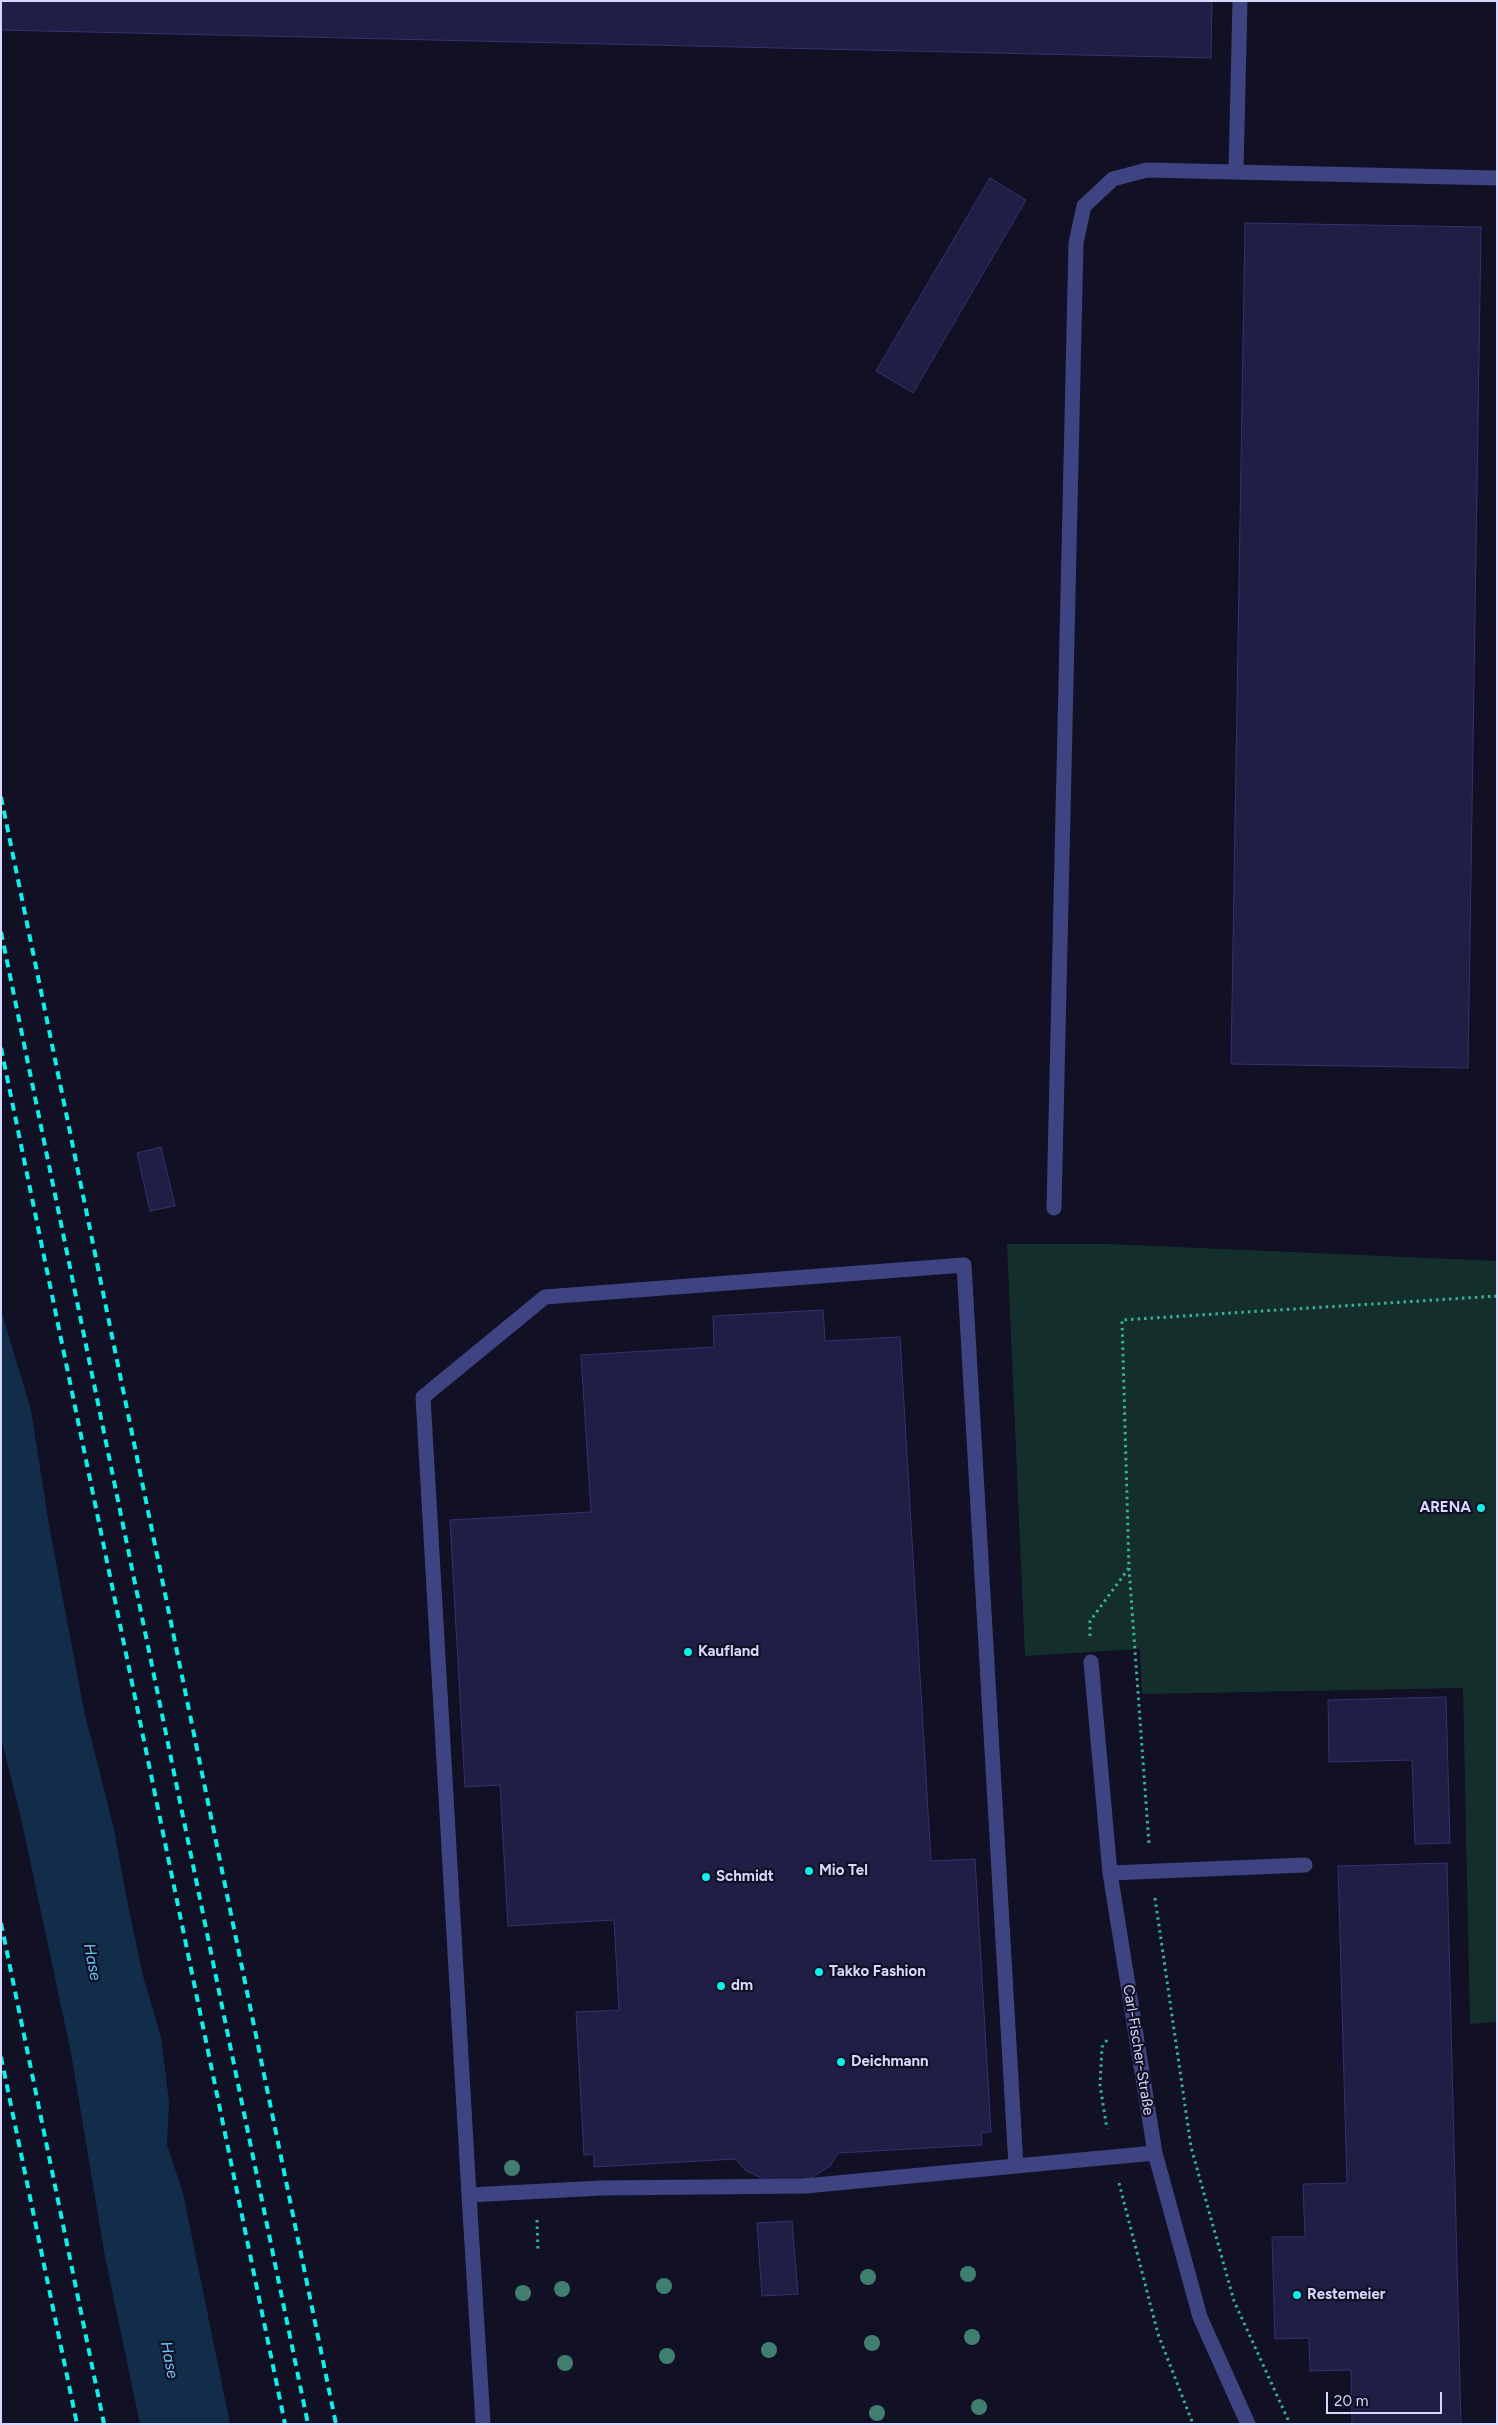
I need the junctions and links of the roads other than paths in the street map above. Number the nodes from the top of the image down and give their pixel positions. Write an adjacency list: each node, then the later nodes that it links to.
1 (1240, 1): 2 (street)
2 (1236, 171): 3 (street); 4 (street)
3 (1497, 178)
4 (1054, 1208)
5 (1091, 1662): 7 (street, Carl-Fischer-Straße)
6 (1306, 1865): 7 (street)
7 (1110, 1873): 8 (street, Carl-Fischer-Straße)
8 (1155, 2153): 9 (street); 12 (street, Carl-Fischer-Straße)
9 (1016, 2166): 10 (street); 10 (street)
10 (469, 2195): 11 (street)
11 (483, 2424)
12 (1248, 2424)

